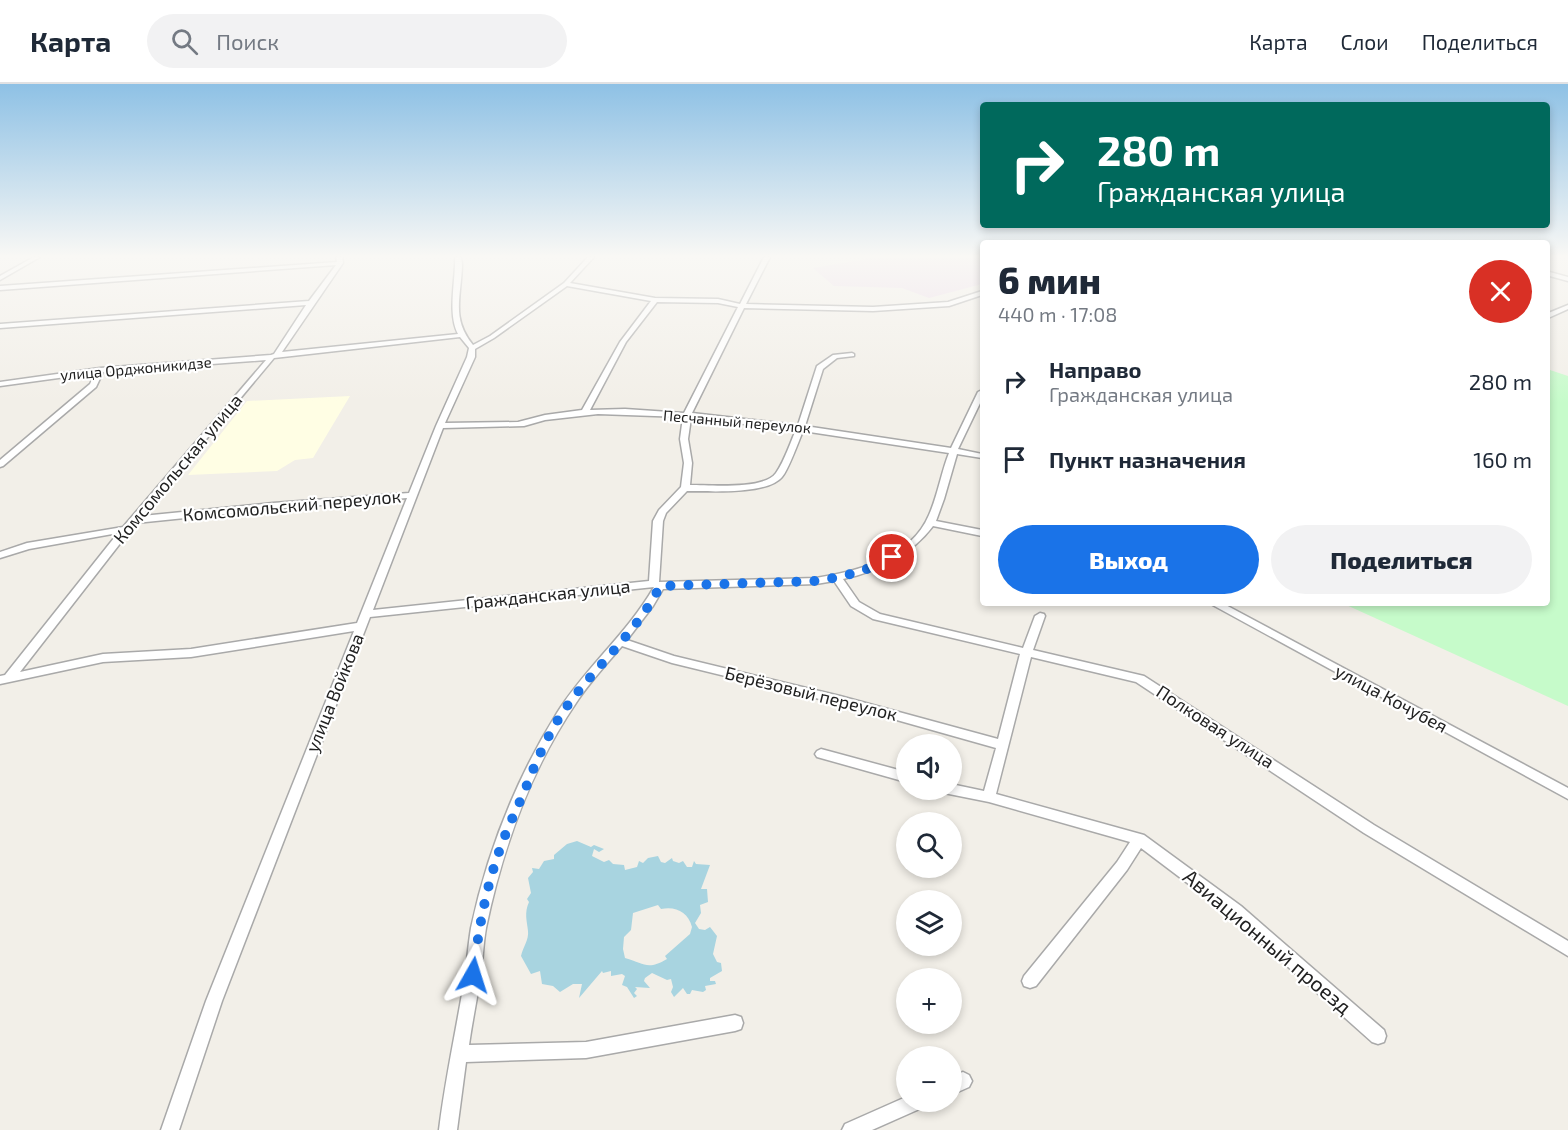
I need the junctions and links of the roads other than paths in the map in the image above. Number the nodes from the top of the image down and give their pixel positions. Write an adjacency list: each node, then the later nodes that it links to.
1 (273, 306): 10 (street)
2 (309, 306): 14 (street, Комсомольская улица)
3 (458, 306): 11 (street)
4 (536, 306): 12 (street)
5 (651, 306): 18 (street)
6 (742, 306): 7 (street); 19 (street)
7 (921, 306)
8 (1568, 307): 9 (street)
9 (1550, 315)
10 (0, 326)
11 (463, 335): 12 (street); 14 (street, улица Орджоникидзе)
12 (472, 348): 22 (street, улица Войкова)
13 (852, 355): 23 (street)
14 (274, 356): 15 (street, улица Орджоникидзе); 29 (street, Комсомольская улица)
15 (100, 370): 16 (street, улица Орджоникидзе); 26 (street)
16 (0, 384)
17 (980, 396): 24 (street, Гражданская улица)
18 (584, 413): 19 (street, Песчанный переулок); 20 (street, Песчанный переулок)
19 (687, 416): 23 (street, Песчанный переулок); 27 (street)
20 (519, 424): 21 (street); 22 (street)
21 (534, 424)
22 (440, 426): 28 (street, улица Войкова)
23 (801, 428): 24 (street, Песчанный переулок); 27 (street)
24 (954, 451): 25 (street, Песчанный переулок); 30 (street, Гражданская улица)
25 (980, 456)
26 (0, 464)
27 (685, 488): 35 (street)
28 (414, 495): 29 (street, Комсомольский переулок); 37 (street, улица Войкова)
29 (134, 520): 31 (street, Комсомольская улица)
30 (930, 523): 32 (street); 34 (street, Гражданская улица)
31 (126, 529): 33 (street); 42 (street, Комсомольская улица)
32 (980, 533)
33 (0, 555)
34 (837, 578): 35 (street, Гражданская улица); 41 (street, Полковая улица)
35 (657, 585): 37 (street, Гражданская улица); 40 (street)
36 (1220, 606): 47 (street, улица Кочубея)
37 (367, 614): 39 (street, улица Войкова)
38 (1040, 616): 41 (street)
39 (361, 626): 42 (street); 56 (street, улица Войкова)
40 (621, 642): 43 (street, Берёзовый переулок); 54 (street)
41 (1026, 654): 43 (street); 50 (street, Полковая улица)
42 (4, 679)
43 (1002, 745): 48 (street)
44 (821, 754): 45 (street)
45 (896, 774)
46 (962, 792): 48 (street, Авиационный проезд)
47 (1568, 794)
48 (988, 797): 49 (street, Авиационный проезд)
49 (1139, 839): 51 (street); 53 (street, Авиационный проезд)
50 (1568, 949)
51 (1030, 981)
52 (735, 1023): 54 (street)
53 (1378, 1036)
54 (459, 1054): 57 (street)
55 (896, 1111): 58 (street)
56 (170, 1130)
57 (448, 1130)
58 (851, 1130)

